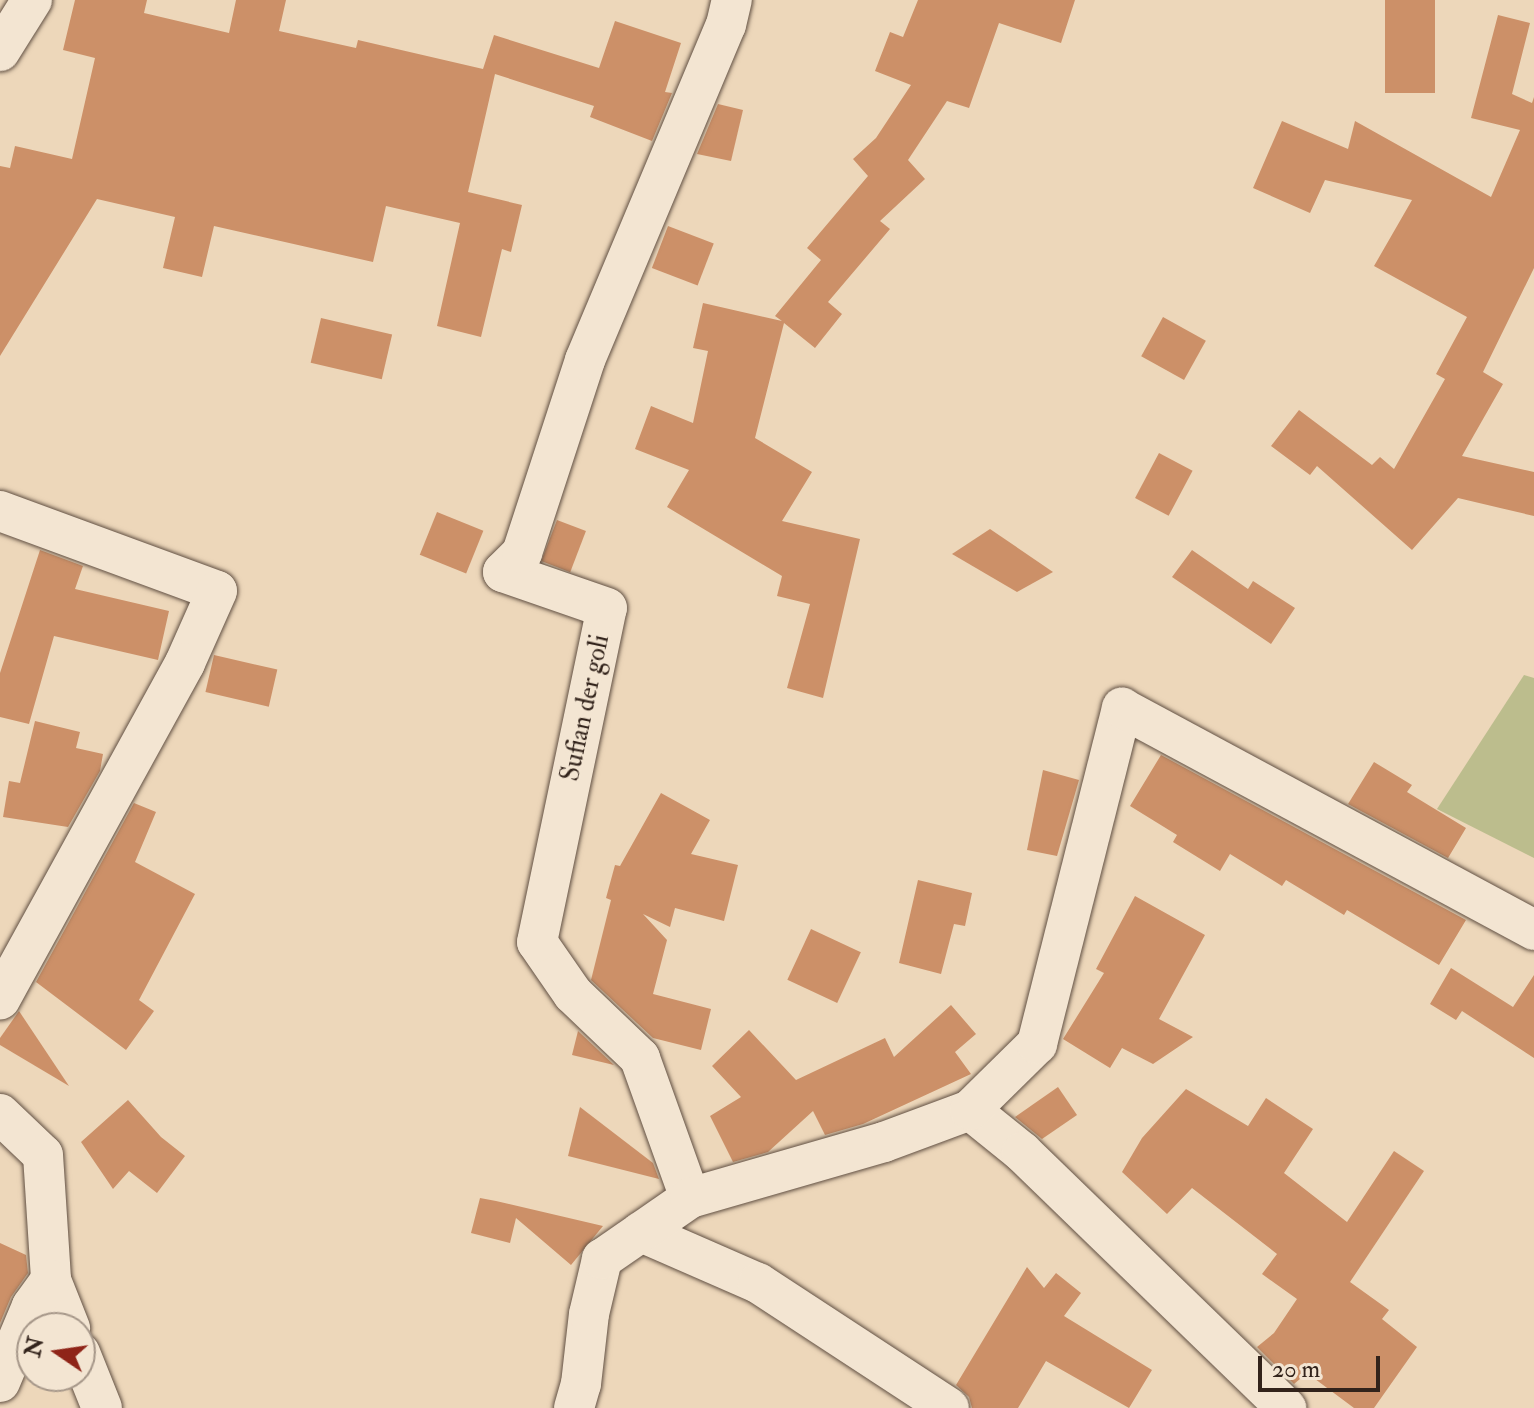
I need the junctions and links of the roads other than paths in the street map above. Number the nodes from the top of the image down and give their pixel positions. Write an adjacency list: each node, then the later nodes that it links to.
1 (32, 0): 3 (street)
2 (732, 0): 9 (street, Sufian der goli)
3 (0, 51)
4 (0, 511): 6 (street)
5 (1534, 930): 7 (street)
6 (0, 999)
7 (970, 1110): 9 (street); 16 (street)
8 (0, 1114): 11 (street)
9 (690, 1198): 10 (street)
10 (641, 1232): 14 (street); 15 (street)
11 (51, 1280): 12 (street); 13 (street)
12 (64, 1312)
13 (0, 1382)
14 (574, 1408)
15 (949, 1408)
16 (1286, 1408)

